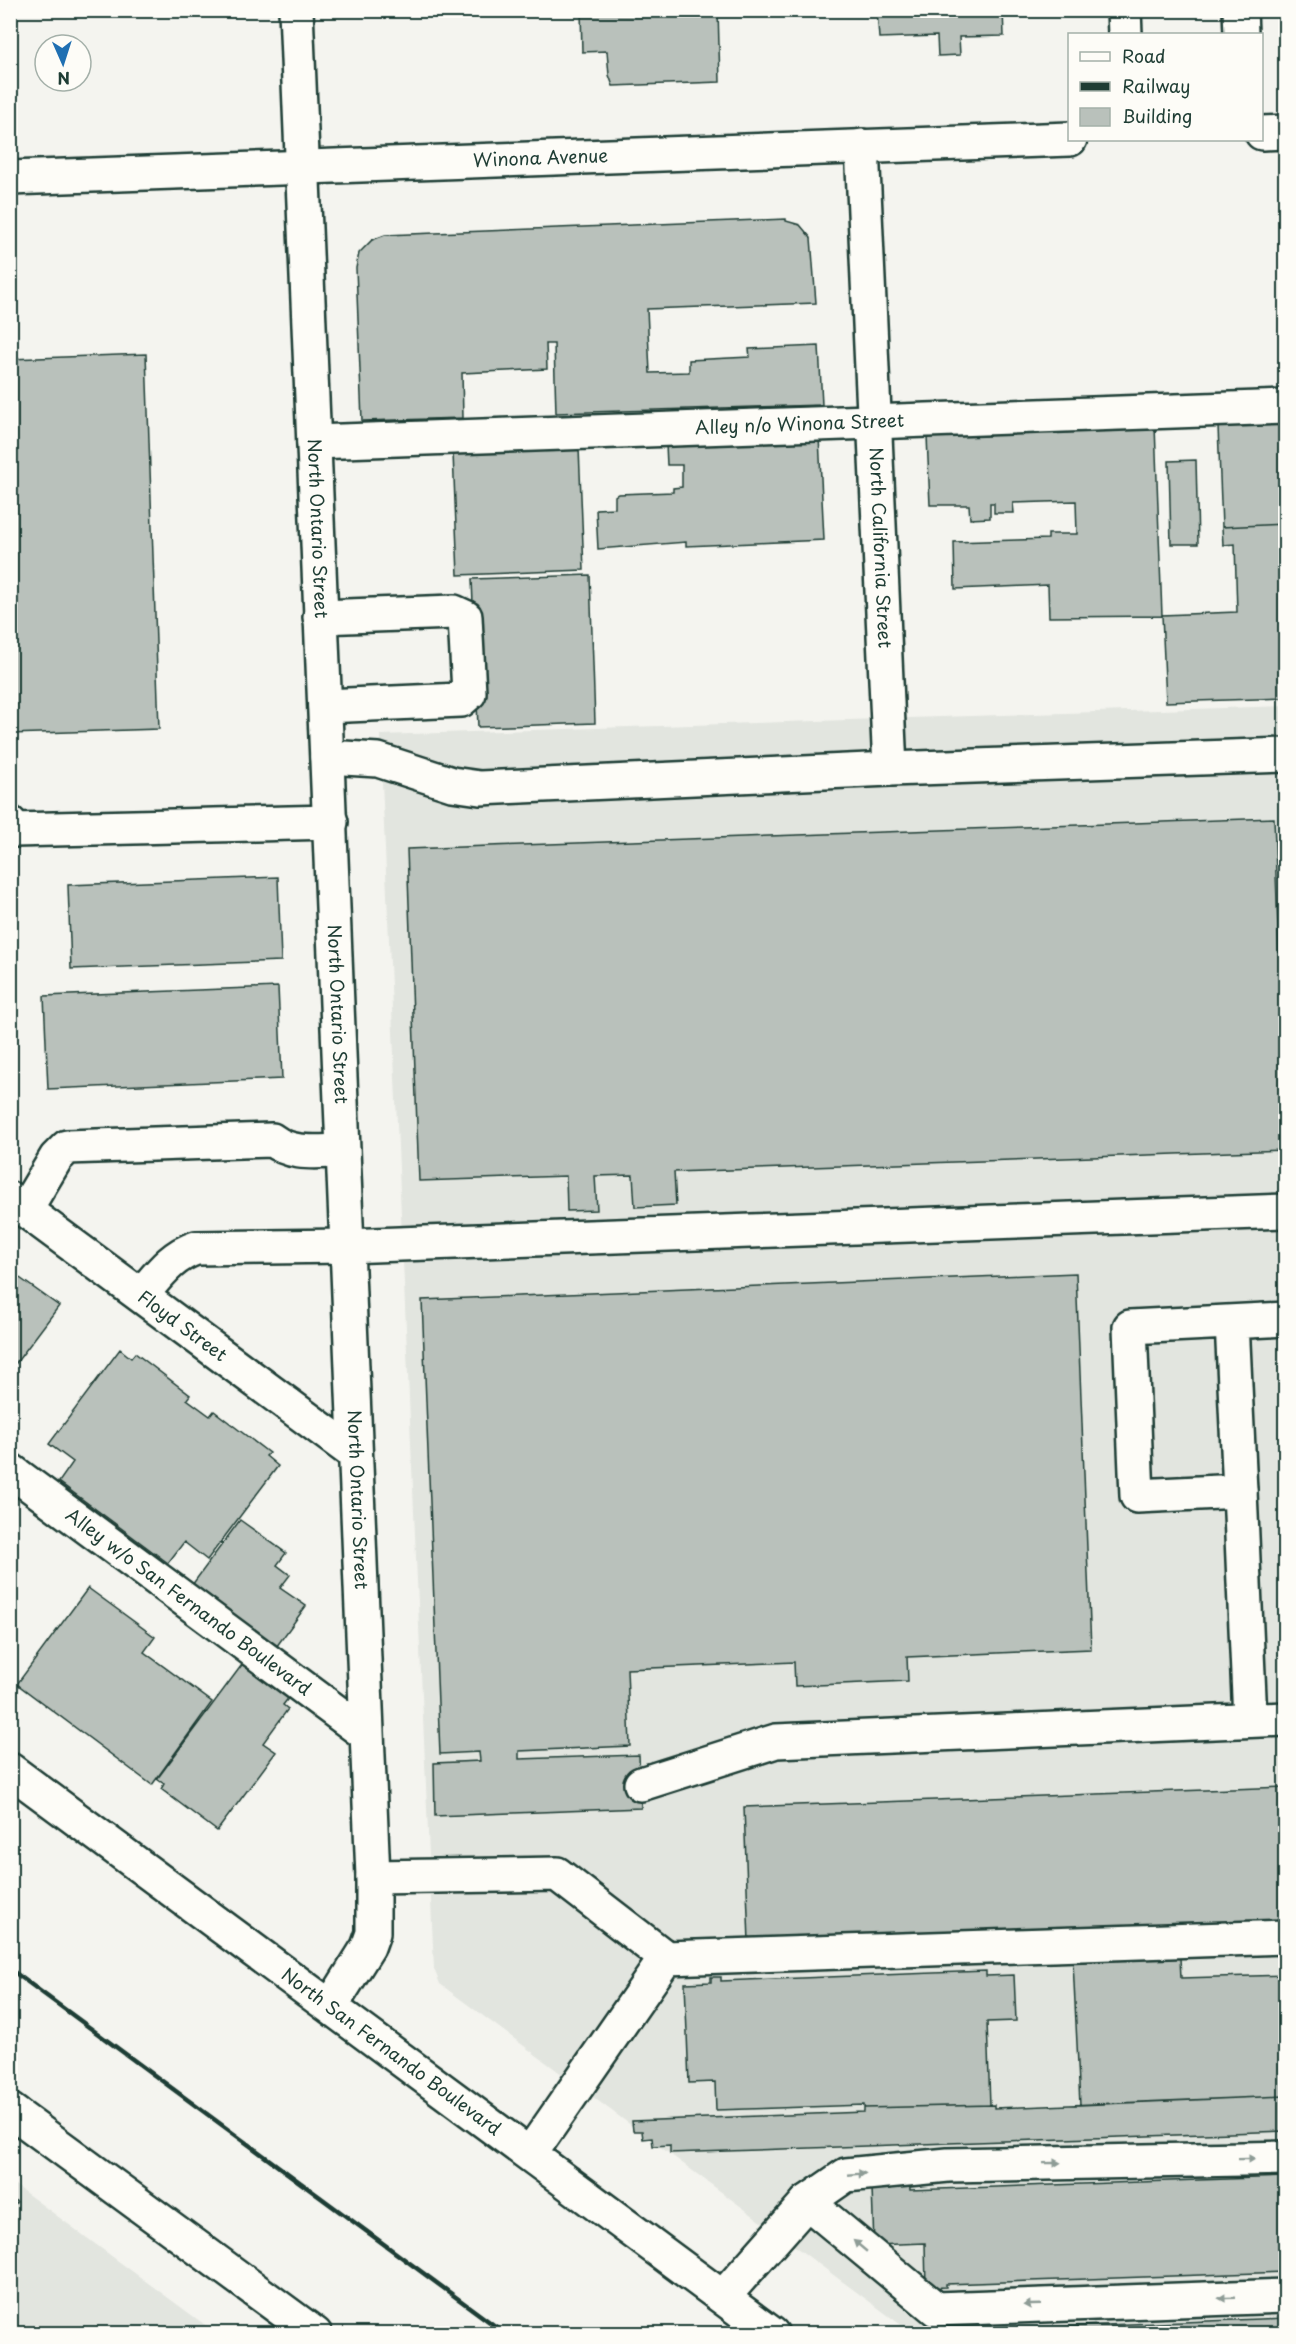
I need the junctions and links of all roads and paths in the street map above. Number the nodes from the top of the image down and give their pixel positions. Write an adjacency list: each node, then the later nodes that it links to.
1 (296, 10): 10 (street, North Ontario Street)
2 (1124, 10): 4 (street)
3 (1240, 10): 5 (street)
4 (1125, 33)
5 (1241, 33)
6 (1286, 132): 7 (street)
7 (1263, 133)
8 (1068, 139): 9 (street, Winona Avenue)
9 (862, 146): 10 (street, Winona Avenue); 13 (street, North California Street)
10 (303, 168): 11 (street, Winona Avenue); 14 (street, North Ontario Street)
11 (10, 178)
12 (1286, 407): 13 (street, Alley n/o Winona Street)
13 (875, 422): 14 (street, Alley n/o Winona Street); 19 (street, North California Street)
14 (314, 442): 15 (street, North Ontario Street)
15 (321, 616): 16 (street, North Ontario Street); 16 (street)
16 (325, 706): 18 (street, North Ontario Street)
17 (1286, 755): 19 (street)
18 (327, 758): 19 (street); 20 (street, North Ontario Street)
19 (890, 769)
20 (331, 822): 21 (street); 22 (street, North Ontario Street)
21 (10, 823)
22 (343, 1151): 23 (street); 25 (street, North Ontario Street)
23 (18, 1205): 26 (street, Floyd Street)
24 (1286, 1211): 25 (street)
25 (346, 1246): 26 (street); 29 (street, North Ontario Street)
26 (141, 1295): 29 (street, Floyd Street)
27 (1286, 1319): 28 (street)
28 (1232, 1322): 31 (street); 31 (street)
29 (355, 1454): 34 (street, North Ontario Street)
30 (10, 1470): 34 (street, Alley w/o San Fernando Boulevard)
31 (1240, 1491): 33 (street)
32 (1286, 1719): 33 (street)
33 (1250, 1720): 36 (street)
34 (366, 1734): 37 (street, North Ontario Street)
35 (10, 1770): 40 (street, North San Fernando Boulevard)
36 (641, 1784)
37 (373, 1877): 39 (street); 40 (street, North Ontario Street)
38 (1286, 1937): 39 (street)
39 (666, 1958): 42 (street)
40 (331, 2006): 42 (street, North San Fernando Boulevard)
41 (10, 2110): 47 (street)
42 (530, 2154): 46 (street, North San Fernando Boulevard)
43 (1286, 2158): 44 (street, one-way to 43)
44 (807, 2202): 45 (street, one-way to 44); 46 (street)
45 (1286, 2296)
46 (723, 2297): 48 (street, North San Fernando Boulevard)
47 (299, 2329)
48 (772, 2334)

